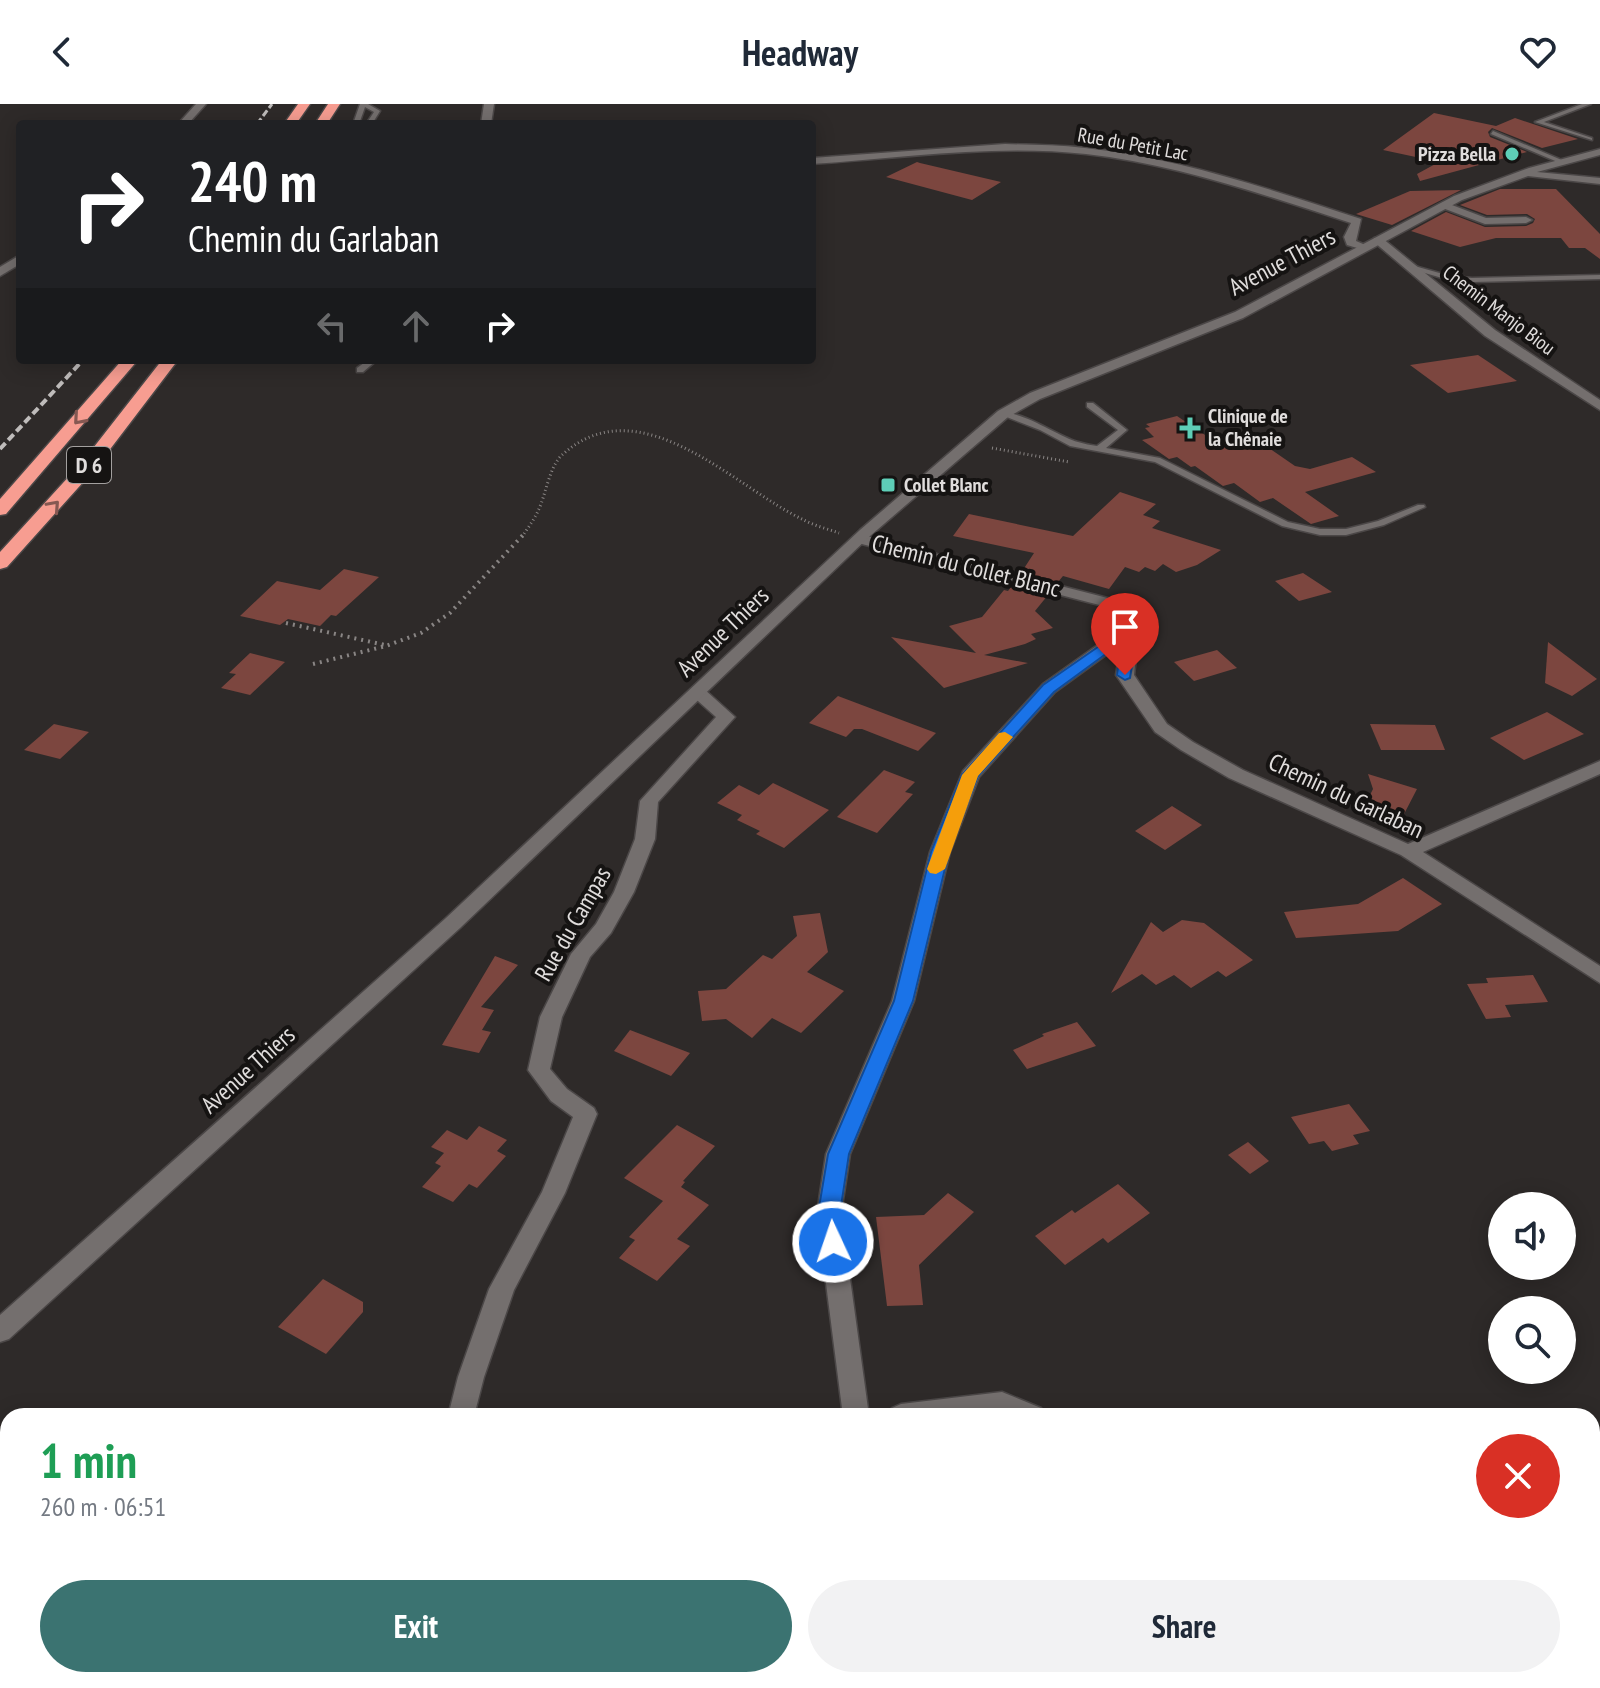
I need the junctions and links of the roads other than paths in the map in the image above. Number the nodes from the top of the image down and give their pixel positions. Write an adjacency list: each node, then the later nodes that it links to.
1 (201, 104): 5 (street)
2 (1588, 104): 9 (lane)
3 (364, 105): 4 (lane)
4 (377, 111): 6 (lane); 7 (lane)
5 (187, 120)
6 (371, 120)
7 (380, 120)
8 (1493, 133): 12 (lane)
9 (1590, 139)
10 (1600, 152): 12 (street, Avenue Thiers)
11 (816, 161): 17 (street, Rue du Petit Lac)
12 (1556, 164): 13 (street, Avenue Thiers); 13 (street)
13 (1521, 174): 14 (street, Avenue Thiers)
14 (1444, 205): 15 (street); 16 (street, Avenue Thiers)
15 (1526, 220)
16 (1378, 240): 17 (street, Avenue Thiers); 18 (street, Chemin Manjo Biou)
17 (1364, 247): 26 (street, Avenue Thiers)
18 (1414, 267): 19 (lane); 25 (street, Chemin Manjo Biou)
19 (1600, 277)
20 (127, 364): 29 (highway, D 6, one-way to 29)
21 (167, 364): 31 (highway, D 6, one-way to 21)
22 (368, 364): 23 (lane)
23 (360, 370)
24 (1090, 405): 27 (lane)
25 (1600, 406)
26 (1003, 414): 27 (lane); 30 (street, Avenue Thiers)
27 (1099, 449): 28 (lane)
28 (1421, 507)
29 (0, 510)
30 (859, 539): 32 (street, Chemin du Collet Blanc); 33 (street, Avenue Thiers)
31 (0, 563)
32 (1131, 629): 35 (street, Chemin du Garlaban); 39 (street)
33 (698, 693): 37 (street, Avenue Thiers); 38 (street, Rue du Campas)
34 (1600, 767): 35 (street)
35 (1408, 851): 36 (street, Chemin du Garlaban)
36 (1600, 976)
37 (0, 1331)
38 (463, 1408)
39 (855, 1408)
40 (968, 1408): 41 (street)
41 (1012, 1408)

